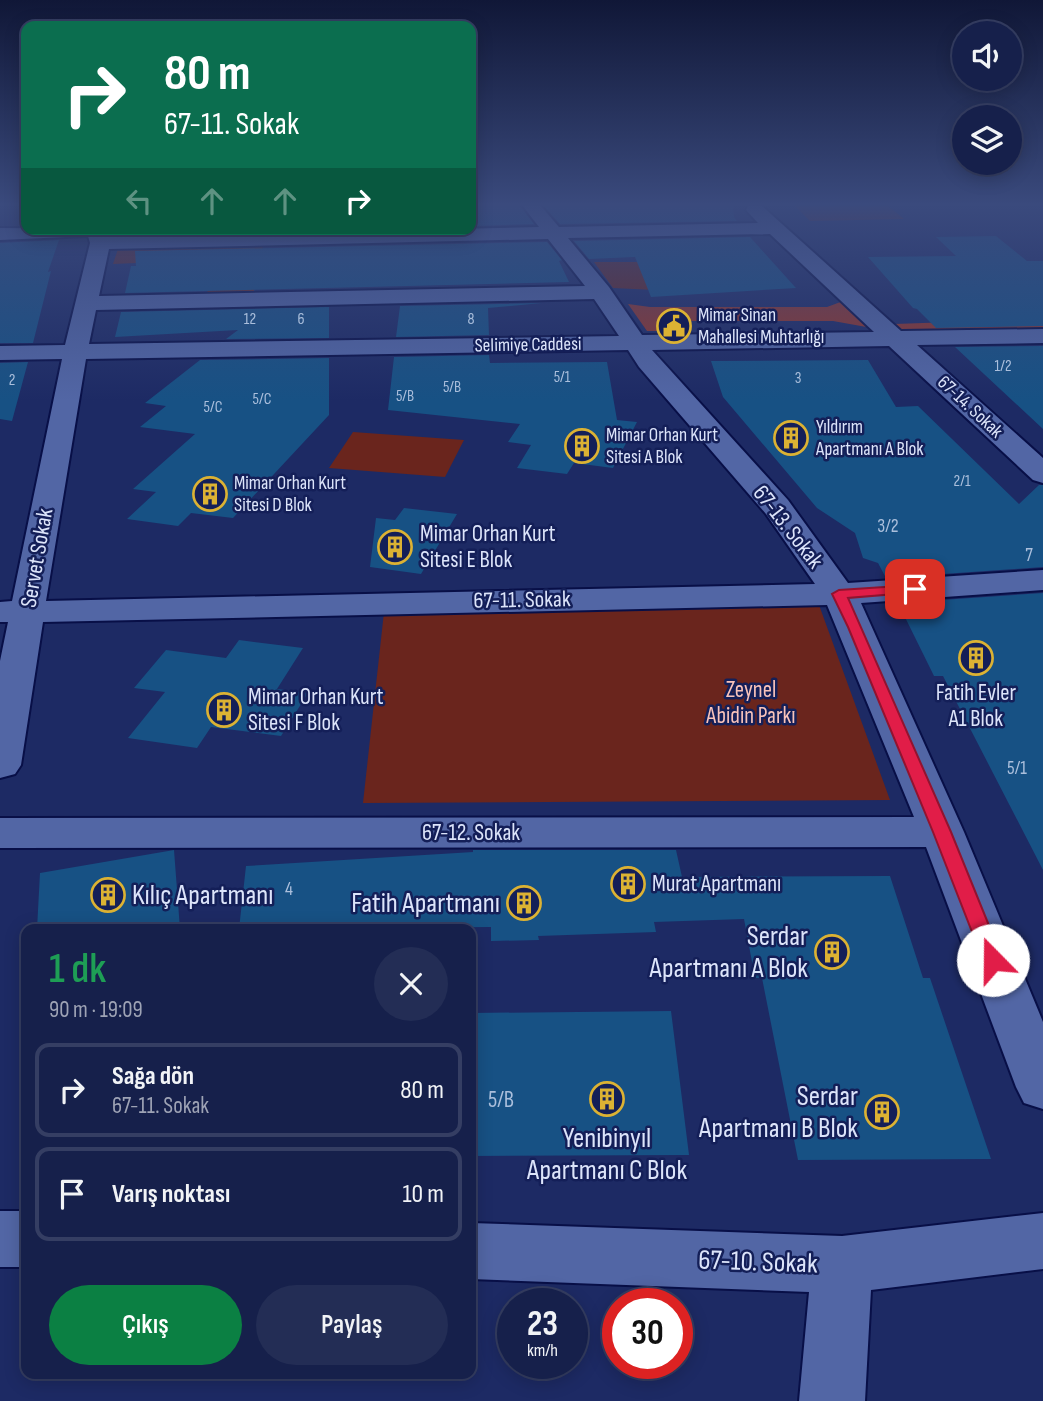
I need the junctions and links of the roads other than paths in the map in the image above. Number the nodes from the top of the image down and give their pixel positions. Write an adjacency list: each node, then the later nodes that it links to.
1 (92, 270): 5 (street, Servet Sokak)
2 (585, 270): 4 (street, 67-13. Sokak)
3 (821, 270): 7 (street, 67-14. Sokak)
4 (601, 292): 5 (street); 8 (street, 67-13. Sokak)
5 (88, 303): 9 (street, Servet Sokak)
6 (1043, 336): 7 (street, Selimiye Caddesi)
7 (896, 339): 8 (street, Selimiye Caddesi); 11 (street, 67-14. Sokak)
8 (633, 344): 9 (street, Selimiye Caddesi); 13 (street, 67-13. Sokak)
9 (76, 351): 10 (street, Selimiye Caddesi); 14 (street, Servet Sokak)
10 (4, 353)
11 (1043, 474)
12 (1043, 580): 13 (street, 67-11. Sokak)
13 (839, 594): 14 (street, 67-11. Sokak); 16 (street, 67-13. Sokak)
14 (14, 611): 15 (street, Servet Sokak)
15 (0, 765)
16 (942, 832): 17 (street, 67-12. Sokak); 18 (street, 67-13. Sokak)
17 (0, 833)
18 (1043, 1087)
19 (0, 1239): 20 (street)
20 (21, 1239)
21 (1043, 1241): 23 (street, 67-10. Sokak)
22 (476, 1251): 23 (street, 67-10. Sokak)
23 (842, 1265): 24 (street)
24 (832, 1401)

